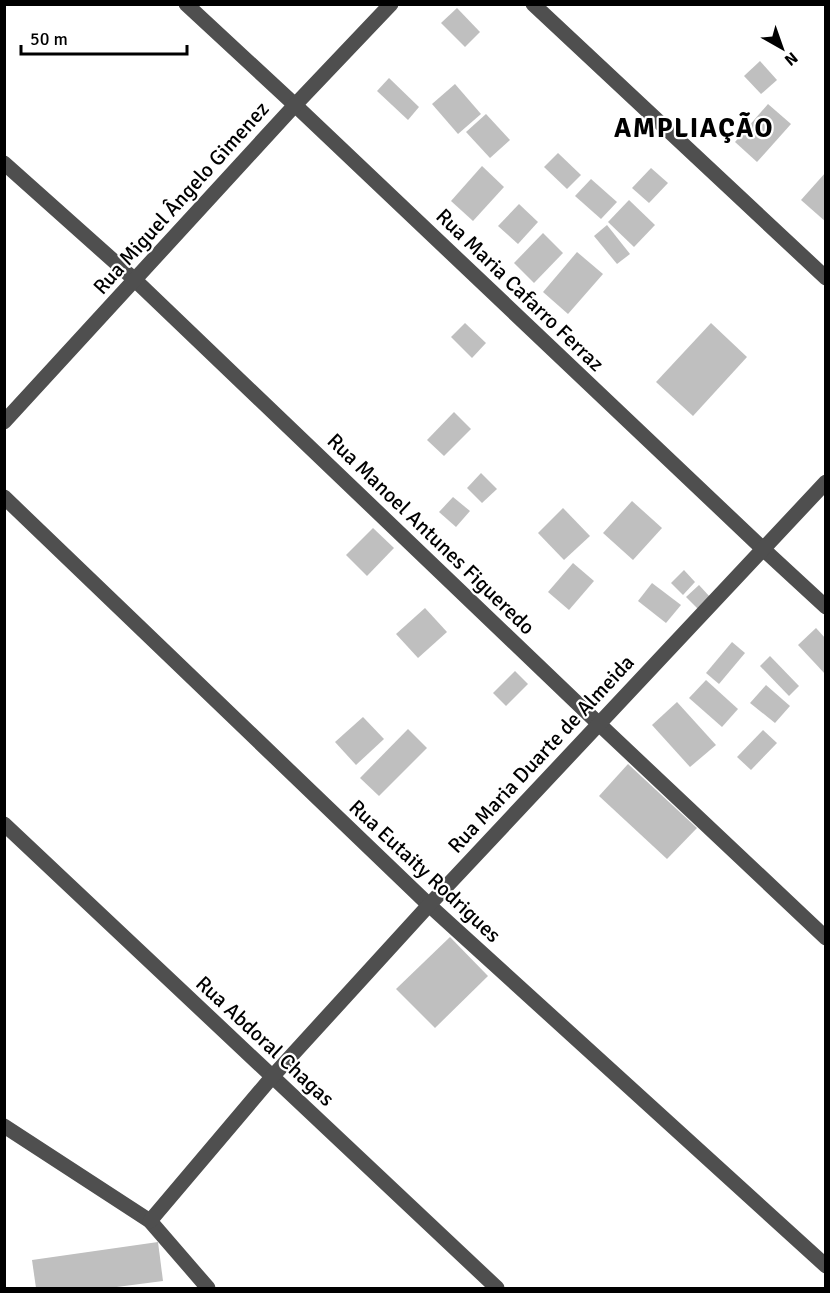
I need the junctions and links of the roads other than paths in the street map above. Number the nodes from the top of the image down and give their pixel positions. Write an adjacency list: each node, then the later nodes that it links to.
1 (186, 4): 4 (street, Rua Maria Cafarro Ferraz)
2 (391, 4): 4 (street, Rua Miguel Ângelo Gimenez)
3 (533, 4): 6 (street)
4 (295, 105): 7 (street, Rua Miguel Ângelo Gimenez); 11 (street, Rua Maria Cafarro Ferraz)
5 (4, 164): 7 (street, Rua Manoel Antunes Figueredo)
6 (825, 278)
7 (135, 280): 8 (street, Rua Miguel Ângelo Gimenez); 13 (street, Rua Manoel Antunes Figueredo)
8 (4, 422)
9 (825, 482): 11 (street, Rua Maria Duarte de Almeida)
10 (4, 497): 15 (street, Rua Eutaity Rodrigues)
11 (762, 548): 12 (street, Rua Maria Cafarro Ferraz); 13 (street, Rua Maria Duarte de Almeida)
12 (825, 607)
13 (599, 724): 15 (street, Rua Maria Duarte de Almeida); 16 (street, Rua Manoel Antunes Figueredo)
14 (4, 824): 17 (street, Rua Abdoral Chagas)
15 (429, 905): 17 (street, Rua Maria Duarte de Almeida); 20 (street, Rua Eutaity Rodrigues)
16 (825, 938)
17 (272, 1077): 19 (street, Rua Maria Duarte de Almeida); 22 (street, Rua Abdoral Chagas)
18 (4, 1126): 19 (street)
19 (150, 1221): 21 (street)
20 (825, 1266)
21 (208, 1288)
22 (497, 1288)

